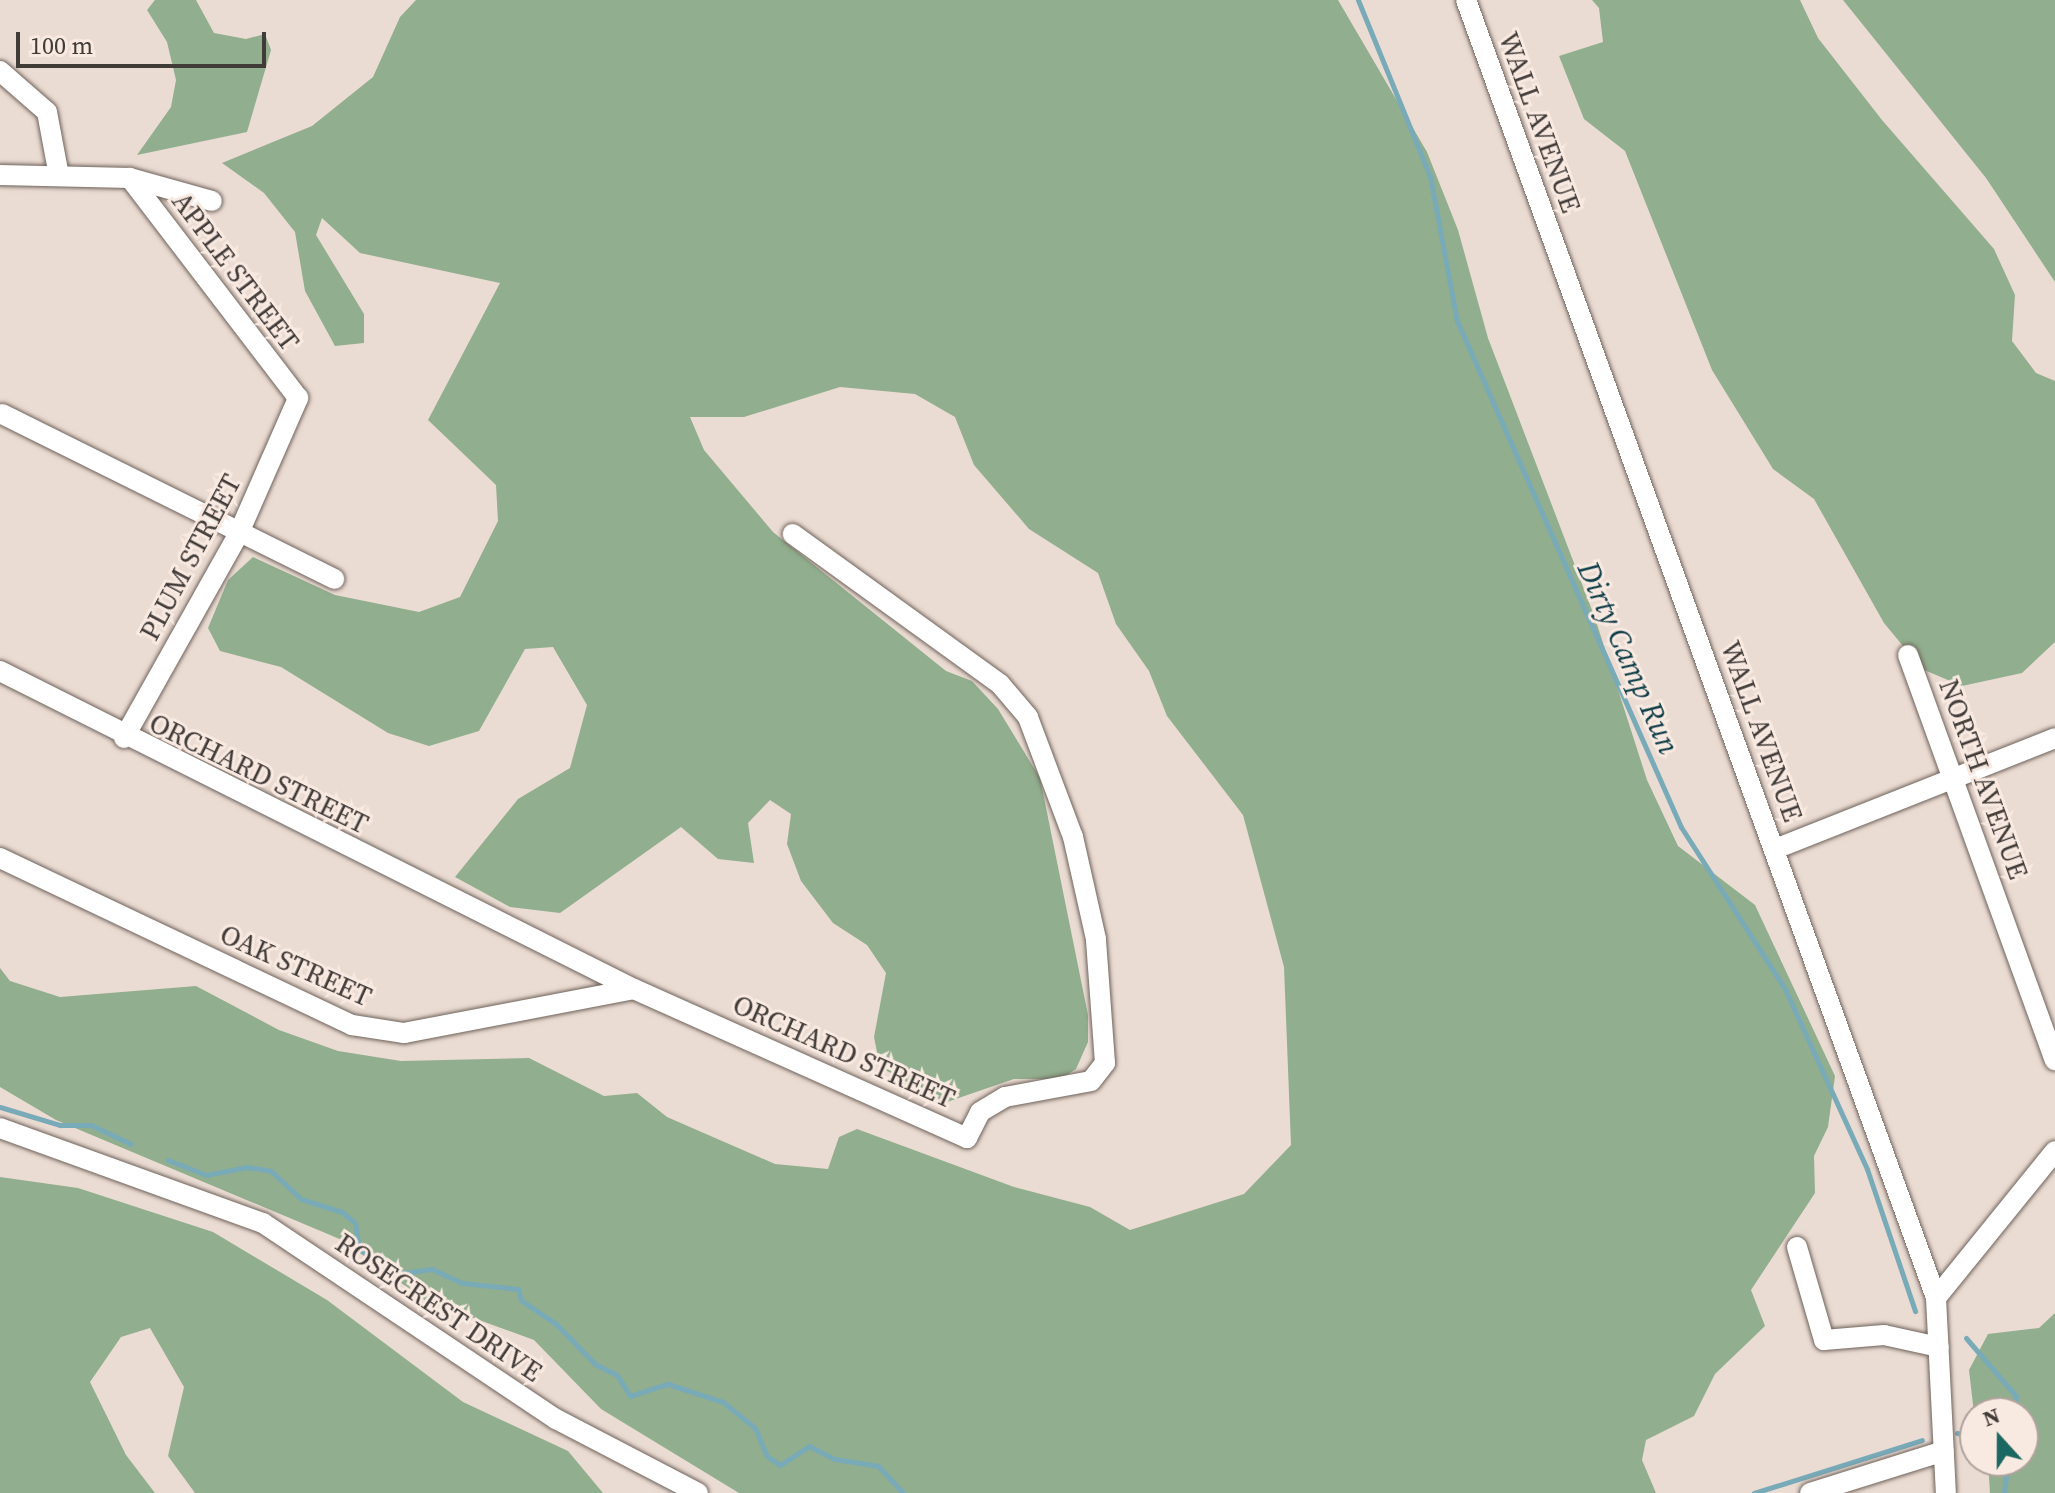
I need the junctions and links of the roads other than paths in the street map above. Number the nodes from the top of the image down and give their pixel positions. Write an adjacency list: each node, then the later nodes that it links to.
1 (1466, 0): 17 (street, WALL AVENUE)
2 (0, 71): 4 (street)
3 (0, 175): 4 (street)
4 (59, 176): 5 (street)
5 (130, 178): 6 (street); 7 (street, APPLE STREET)
6 (212, 201)
7 (298, 398): 10 (street, PLUM STREET)
8 (2, 414): 10 (street)
9 (793, 534): 19 (street, ORCHARD STREET)
10 (238, 535): 11 (street); 14 (street, PLUM STREET)
11 (334, 579)
12 (1908, 655): 16 (street, NORTH AVENUE)
13 (0, 671): 14 (street, ORCHARD STREET)
14 (124, 738): 19 (street, ORCHARD STREET)
15 (2055, 738): 16 (street)
16 (1956, 779): 17 (street); 20 (street, NORTH AVENUE)
17 (1775, 849): 24 (street, WALL AVENUE)
18 (0, 858): 19 (street, OAK STREET)
19 (634, 989)
20 (2055, 1060)
21 (0, 1128): 27 (street, ROSECREST DRIVE)
22 (2055, 1151): 24 (street)
23 (1797, 1247): 25 (street)
24 (1936, 1298): 25 (street, WALL AVENUE)
25 (1939, 1347): 26 (street, WALL AVENUE)
26 (1944, 1451): 28 (street); 29 (street, WALL AVENUE)
27 (698, 1493)
28 (1810, 1493)
29 (1946, 1493)

